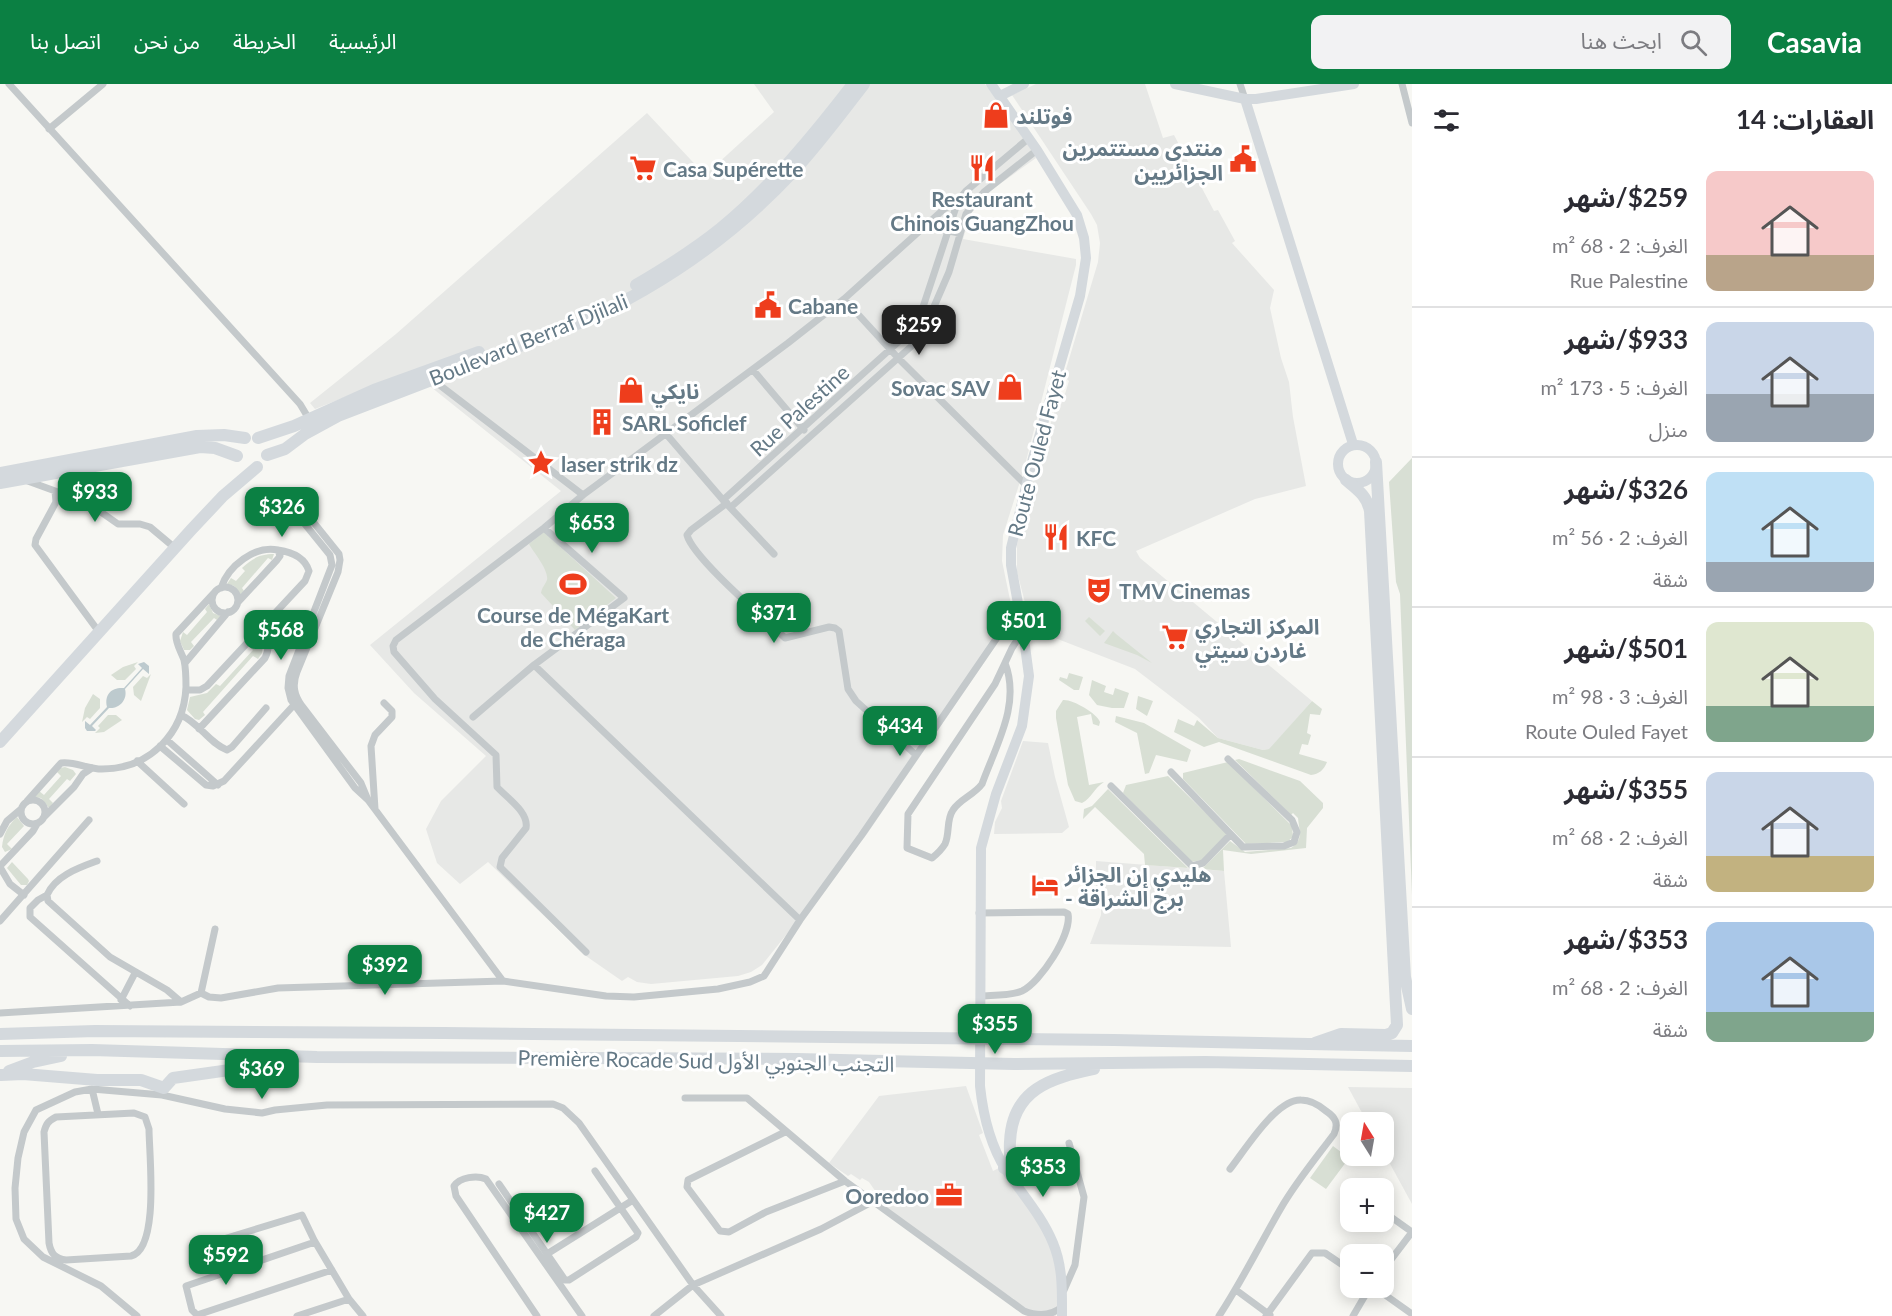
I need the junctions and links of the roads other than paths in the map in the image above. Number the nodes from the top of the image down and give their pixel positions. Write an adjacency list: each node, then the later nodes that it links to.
1 (9, 84): 14 (street)
2 (103, 84): 14 (street)
3 (853, 84): 26 (highway, Boulevard Berraf Djilali)
4 (864, 84): 25 (highway, Boulevard Berraf Djilali)
5 (991, 84): 11 (main road, Route Ouled Fayet)
6 (1024, 84): 11 (main road)
7 (1175, 84): 12 (main road)
8 (1240, 84): 12 (street)
9 (1354, 84): 12 (main road)
10 (1402, 84): 13 (street)
11 (1000, 96): 15 (main road, Route Ouled Fayet)
12 (1245, 99): 31 (main road)
13 (1412, 123)
14 (49, 129): 26 (street)
15 (1029, 138): 16 (main road, Route Ouled Fayet); 17 (street, Rue Palestine)
16 (1038, 150): 20 (street, Rue Palestine); 40 (main road, Route Ouled Fayet)
17 (958, 201): 18 (street); 19 (street, Rue Palestine)
18 (921, 230): 19 (street); 21 (street)
19 (947, 230): 20 (street); 22 (street, Rue Palestine)
20 (959, 232): 23 (street, Rue Palestine)
21 (844, 298): 22 (street); 24 (street)
22 (890, 349): 23 (street); 27 (street, Rue Palestine)
23 (899, 359): 29 (street, Rue Palestine); 40 (street)
24 (753, 370): 27 (street); 28 (street)
25 (432, 379): 32 (highway, Boulevard Berraf Djilali); 42 (street)
26 (309, 419): 30 (highway, Boulevard Berraf Djilali)
27 (803, 429): 29 (street); 43 (street, Rue Palestine)
28 (667, 435): 42 (street); 43 (street)
29 (810, 437): 43 (street, Rue Palestine)
30 (252, 438): 32 (highway); 33 (highway); 36 (highway)
31 (1353, 444): 34 (main road); 38 (main road)
32 (267, 455): 35 (highway)
33 (237, 456): 35 (highway); 37 (highway)
34 (1376, 462): 38 (main road); 88 (highway)
35 (256, 467): 45 (highway)
36 (0, 473)
37 (23, 479): 39 (highway); 41 (street)
38 (1346, 480): 88 (highway)
39 (0, 483)
40 (1026, 485): 51 (main road, Route Ouled Fayet)
41 (55, 491): 45 (street); 55 (street)
42 (583, 495): 44 (street)
43 (727, 504): 47 (street); 69 (street)
44 (544, 528): 58 (street); 95 (street)
45 (175, 548): 55 (highway)
46 (279, 550): 48 (street); 50 (street); 53 (street)
47 (774, 554)
48 (220, 588): 49 (street); 50 (street)
49 (214, 593): 52 (street); 56 (street)
50 (238, 602): 52 (street)
51 (1018, 607): 54 (main road, Route Ouled Fayet); 69 (street)
52 (228, 612): 56 (street)
53 (260, 630): 59 (street); 65 (street)
54 (1023, 630): 57 (street); 91 (main road, Route Ouled Fayet)
55 (99, 632): 67 (highway)
56 (185, 663): 59 (street)
57 (1005, 663): 57 (street)
58 (534, 665): 64 (street); 92 (street)
59 (186, 690): 63 (street)
60 (384, 703): 80 (street)
61 (293, 706): 74 (street); 76 (street); 76 (street)
62 (266, 708): 65 (street)
63 (181, 715): 65 (street); 66 (street)
64 (473, 717)
65 (199, 729)
66 (167, 740): 68 (street); 74 (street)
67 (0, 742)
68 (160, 746): 71 (street); 74 (street)
69 (916, 755): 92 (street)
70 (1228, 759): 85 (street)
71 (137, 761): 72 (street); 78 (street)
72 (92, 768): 77 (street); 81 (street)
73 (1171, 772): 85 (street)
74 (219, 785)
75 (1111, 786): 85 (street)
76 (368, 800): 80 (street)
77 (27, 801): 79 (street); 81 (street)
78 (184, 804)
79 (20, 810): 83 (street); 84 (street)
80 (375, 810): 97 (street)
81 (44, 817): 83 (street)
82 (89, 820): 89 (street)
83 (37, 824): 87 (street)
84 (0, 834)
85 (1230, 835)
86 (96, 861): 90 (street)
87 (0, 867): 89 (street)
88 (1395, 892): 103 (highway); 108 (highway)
89 (24, 896): 93 (street)
90 (47, 896): 96 (street); 100 (street)
91 (979, 913): 99 (main road, Route Ouled Fayet); 99 (street)
92 (800, 920): 97 (street)
93 (0, 921)
94 (215, 929): 98 (street)
95 (586, 952)
96 (135, 973): 100 (street); 101 (street)
97 (503, 981): 98 (street)
98 (201, 993): 101 (street)
99 (980, 996): 122 (main road, Route Ouled Fayet)
100 (121, 1000): 102 (street)
101 (181, 1002): 102 (street)
102 (130, 1006): 104 (street)
103 (1412, 1009)
104 (0, 1013)
105 (0, 1028): 106 (highway)
106 (95, 1031): 107 (highway, Première Rocade Sud التجنب الجنوبي الأول); 108 (highway, Première Rocade Sud التجنب الجنوبي الأول)
107 (0, 1034)
108 (1310, 1045): 109 (highway, Première Rocade Sud التجنب الجنوبي الأول)
109 (1412, 1046)
110 (92, 1050): 111 (highway, Première Rocade Sud التجنب الجنوبي الأول); 112 (highway, Première Rocade Sud التجنب الجنوبي الأول); 115 (highway)
111 (0, 1052)
112 (317, 1057): 113 (highway, Première Rocade Sud التجنب الجنوبي الأول); 117 (highway)
113 (1123, 1064): 114 (highway, Première Rocade Sud التجنب الجنوبي الأول); 122 (highway)
114 (1412, 1067)
115 (1, 1076): 117 (highway)
116 (92, 1089): 117 (street); 119 (street); 147 (street)
117 (163, 1091): 127 (street)
118 (685, 1098): 120 (street)
119 (98, 1114): 119 (street)
120 (785, 1132): 125 (street); 125 (street)
121 (1069, 1143): 139 (street)
122 (1004, 1167): 139 (main road, Route Ouled Fayet)
123 (1230, 1169): 138 (street)
124 (596, 1171): 129 (street)
125 (844, 1181): 128 (street)
126 (499, 1184): 133 (street)
127 (633, 1200): 129 (street); 137 (street)
128 (872, 1202): 137 (street); 143 (street)
129 (621, 1207): 133 (street); 133 (street)
130 (1394, 1219): 134 (street)
131 (315, 1242): 132 (street); 136 (street); 145 (street)
132 (194, 1248)
133 (547, 1254)
134 (1394, 1256)
135 (1340, 1263): 146 (street)
136 (332, 1270): 142 (street); 145 (street)
137 (693, 1285): 152 (street); 153 (street)
138 (1236, 1290): 146 (street); 154 (street)
139 (1063, 1292): 143 (main road, Route Ouled Fayet)
140 (1365, 1298): 155 (street)
141 (1388, 1298): 144 (street)
142 (349, 1299): 148 (street); 149 (street)
143 (1062, 1312)
144 (1412, 1314)
145 (197, 1315)
146 (1269, 1315)
147 (136, 1316)
148 (297, 1316)
149 (363, 1316)
150 (537, 1316): 151 (street)
151 (582, 1316)
152 (654, 1316)
153 (721, 1316)
154 (1219, 1316)
155 (1353, 1316)

